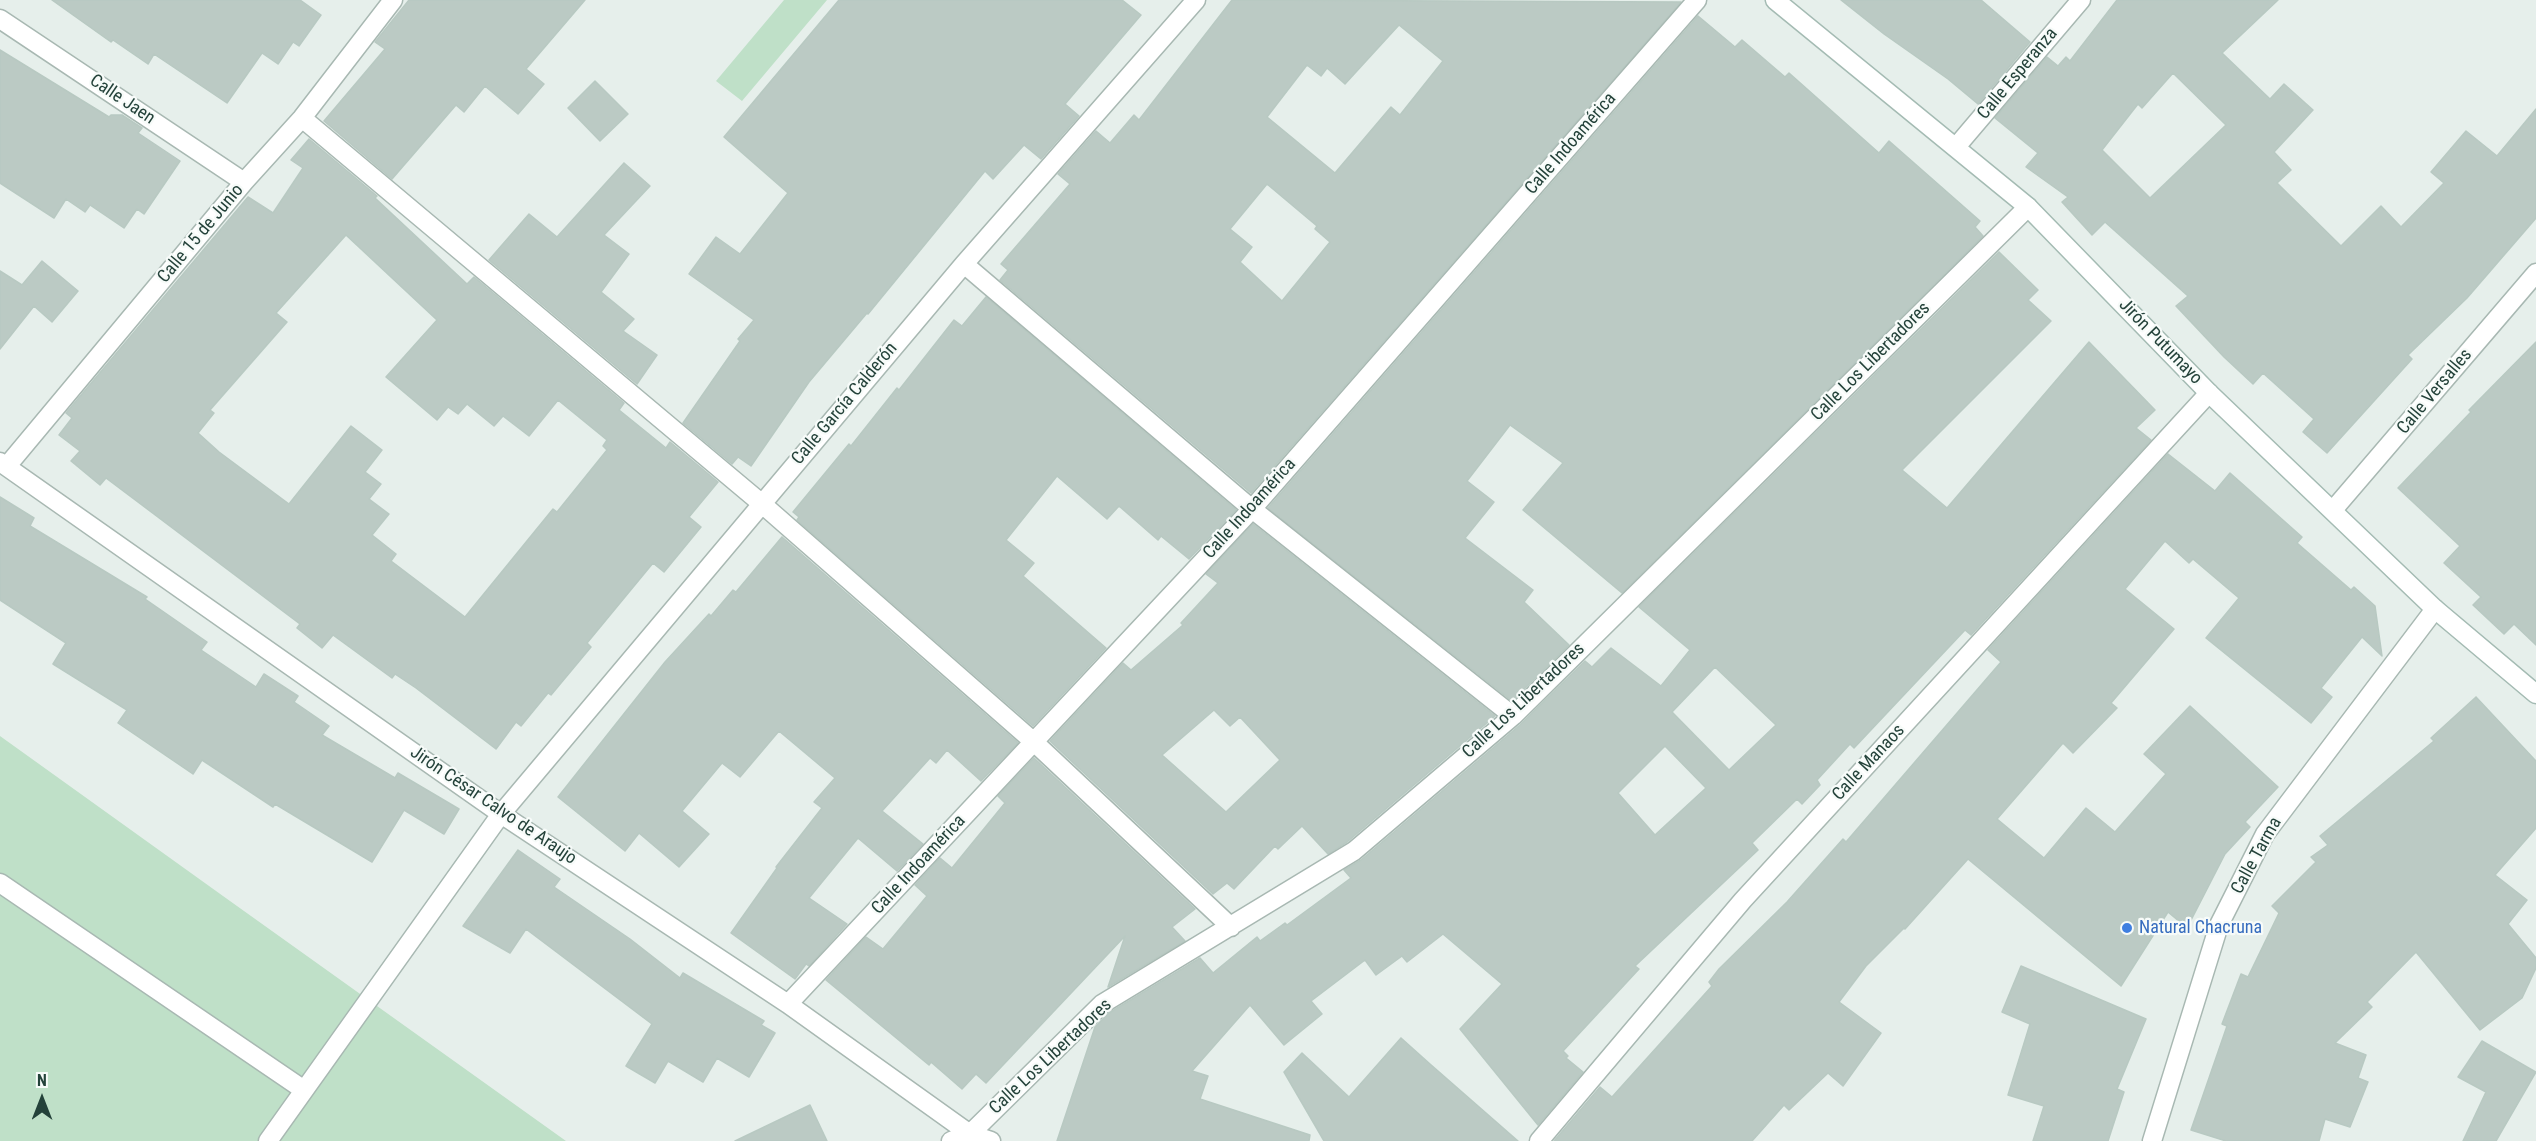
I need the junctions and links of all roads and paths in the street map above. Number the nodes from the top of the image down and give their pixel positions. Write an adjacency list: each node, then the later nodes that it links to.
1 (393, 0): 7 (street, Calle 15 de Junio)
2 (1196, 0): 11 (street, Calle García Calderón)
3 (1697, 0): 16 (street, Calle Indoamérica)
4 (1775, 0): 8 (street, Jirón Putumayo)
5 (2081, 0): 8 (street, Calle Esperanza)
6 (0, 19): 9 (street, Calle Jaen)
7 (302, 118): 9 (street, Calle 15 de Junio); 15 (street)
8 (1956, 147): 10 (street, Jirón Putumayo)
9 (244, 182): 14 (street, Calle 15 de Junio)
10 (2028, 207): 13 (street, Jirón Putumayo); 20 (street, Calle Los Libertadores)
11 (964, 264): 15 (street, Calle García Calderón); 16 (street)
12 (2536, 273): 17 (street, Calle Versalles)
13 (2209, 393): 17 (street, Jirón Putumayo); 31 (street, Calle Manaos)
14 (3, 464): 22 (street, Jirón César Calvo de Araujo)
15 (761, 503): 21 (street); 22 (street, Calle García Calderón)
16 (1252, 508): 20 (street); 21 (street, Calle Indoamérica)
17 (2334, 510): 18 (street, Jirón Putumayo)
18 (2435, 609): 19 (street, Jirón Putumayo); 32 (street, Calle Tarma)
19 (2536, 694)
20 (1513, 716): 24 (street, Calle Los Libertadores)
21 (1034, 742): 24 (street); 25 (street, Calle Indoamérica)
22 (501, 814): 25 (street, Jirón César Calvo de Araujo); 26 (street, Calle García Calderón)
23 (0, 883): 26 (street)
24 (1232, 927): 27 (street, Calle Los Libertadores)
25 (788, 1004): 27 (street, Jirón César Calvo de Araujo)
26 (304, 1090): 28 (street, Calle García Calderón)
27 (970, 1134): 29 (street); 30 (street, Jirón César Calvo de Araujo)
28 (268, 1141)
29 (951, 1141)
30 (991, 1141)
31 (1539, 1141)
32 (2152, 1141)

